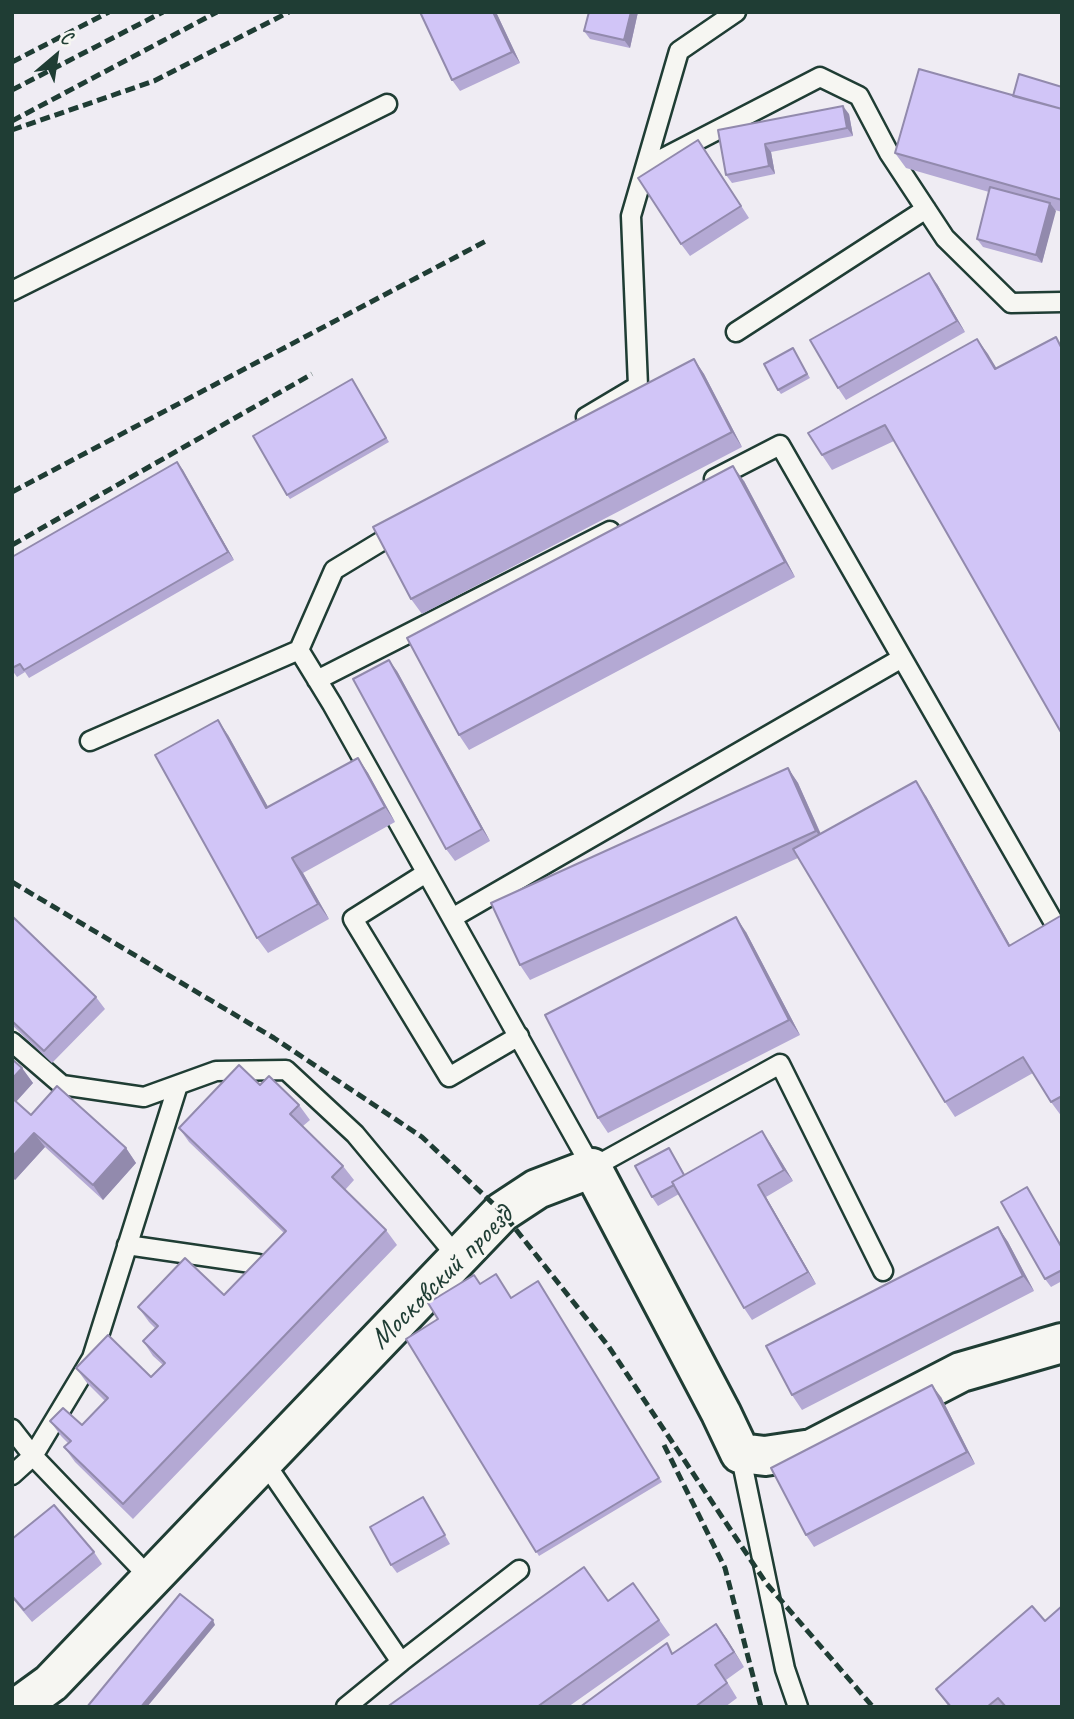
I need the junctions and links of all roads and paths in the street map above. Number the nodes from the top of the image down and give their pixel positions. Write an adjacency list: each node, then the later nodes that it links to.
1 (736, 12): 3 (lane)
2 (387, 104): 5 (lane)
3 (646, 167): 4 (lane); 8 (lane)
4 (926, 209): 6 (lane); 7 (lane)
5 (12, 292)
6 (1057, 305)
7 (736, 332)
8 (568, 428)
9 (695, 489): 13 (lane)
10 (416, 521): 12 (lane)
11 (621, 526): 14 (lane)
12 (299, 650): 14 (lane); 15 (lane)
13 (902, 658): 17 (lane); 18 (lane)
14 (317, 680): 16 (lane)
15 (90, 741)
16 (426, 873): 17 (lane); 19 (lane)
17 (452, 918): 19 (lane)
18 (1053, 920)
19 (519, 1036): 22 (lane)
20 (12, 1042): 21 (lane)
21 (178, 1085): 23 (lane); 24 (lane)
22 (592, 1168): 24 (street, Московский проезд); 26 (lane); 29 (street)
23 (127, 1245): 25 (lane); 30 (lane)
24 (458, 1258): 31 (street, Московский проезд)
25 (258, 1264)
26 (883, 1271)
27 (1061, 1346): 29 (street)
28 (12, 1429): 30 (lane)
29 (740, 1452): 38 (lane)
30 (33, 1456): 32 (lane); 34 (lane)
31 (263, 1460): 34 (street, Московский проезд); 35 (lane)
32 (12, 1475)
33 (519, 1570): 35 (lane)
34 (150, 1578): 36 (street, Московский проезд)
35 (401, 1662): 37 (lane)
36 (18, 1707)
37 (346, 1707)
38 (798, 1707)

